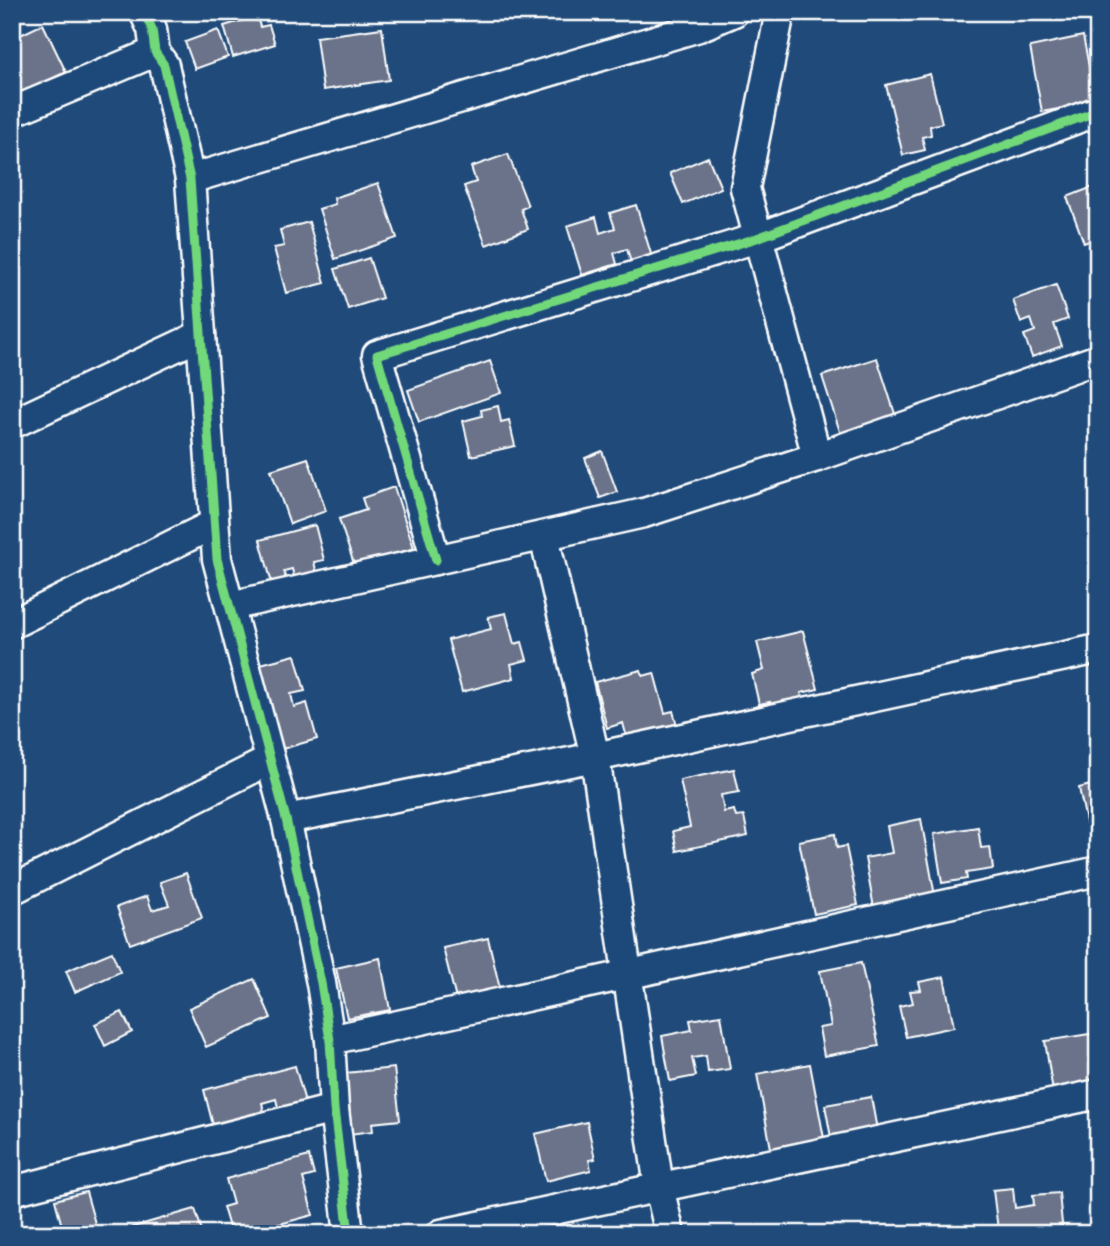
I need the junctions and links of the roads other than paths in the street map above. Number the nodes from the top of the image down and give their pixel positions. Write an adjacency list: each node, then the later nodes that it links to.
1 (144, 12): 4 (street)
2 (734, 12): 7 (street)
3 (780, 12): 8 (street)
4 (156, 52): 6 (street); 7 (street)
5 (1098, 111): 8 (street)
6 (12, 112)
7 (190, 179): 9 (street)
8 (757, 238): 12 (street); 15 (street)
9 (201, 335): 11 (street); 13 (street)
10 (1098, 359): 12 (street)
11 (12, 424)
12 (817, 457): 14 (street)
13 (214, 524): 16 (street); 17 (street)
14 (544, 536): 15 (street); 19 (street)
15 (436, 560): 16 (street)
16 (230, 606): 20 (street)
17 (12, 624)
18 (1098, 649): 19 (street)
19 (595, 757): 21 (street); 24 (street)
20 (270, 760): 21 (street); 23 (street)
21 (286, 819): 25 (street)
22 (1098, 871): 24 (street)
23 (12, 890)
24 (626, 975): 25 (street); 28 (street)
25 (330, 1040): 27 (street)
26 (1098, 1094): 28 (street)
27 (334, 1109): 29 (street); 30 (street)
28 (659, 1187): 31 (street); 32 (street)
29 (12, 1191)
30 (349, 1234)
31 (441, 1234)
32 (670, 1234)

